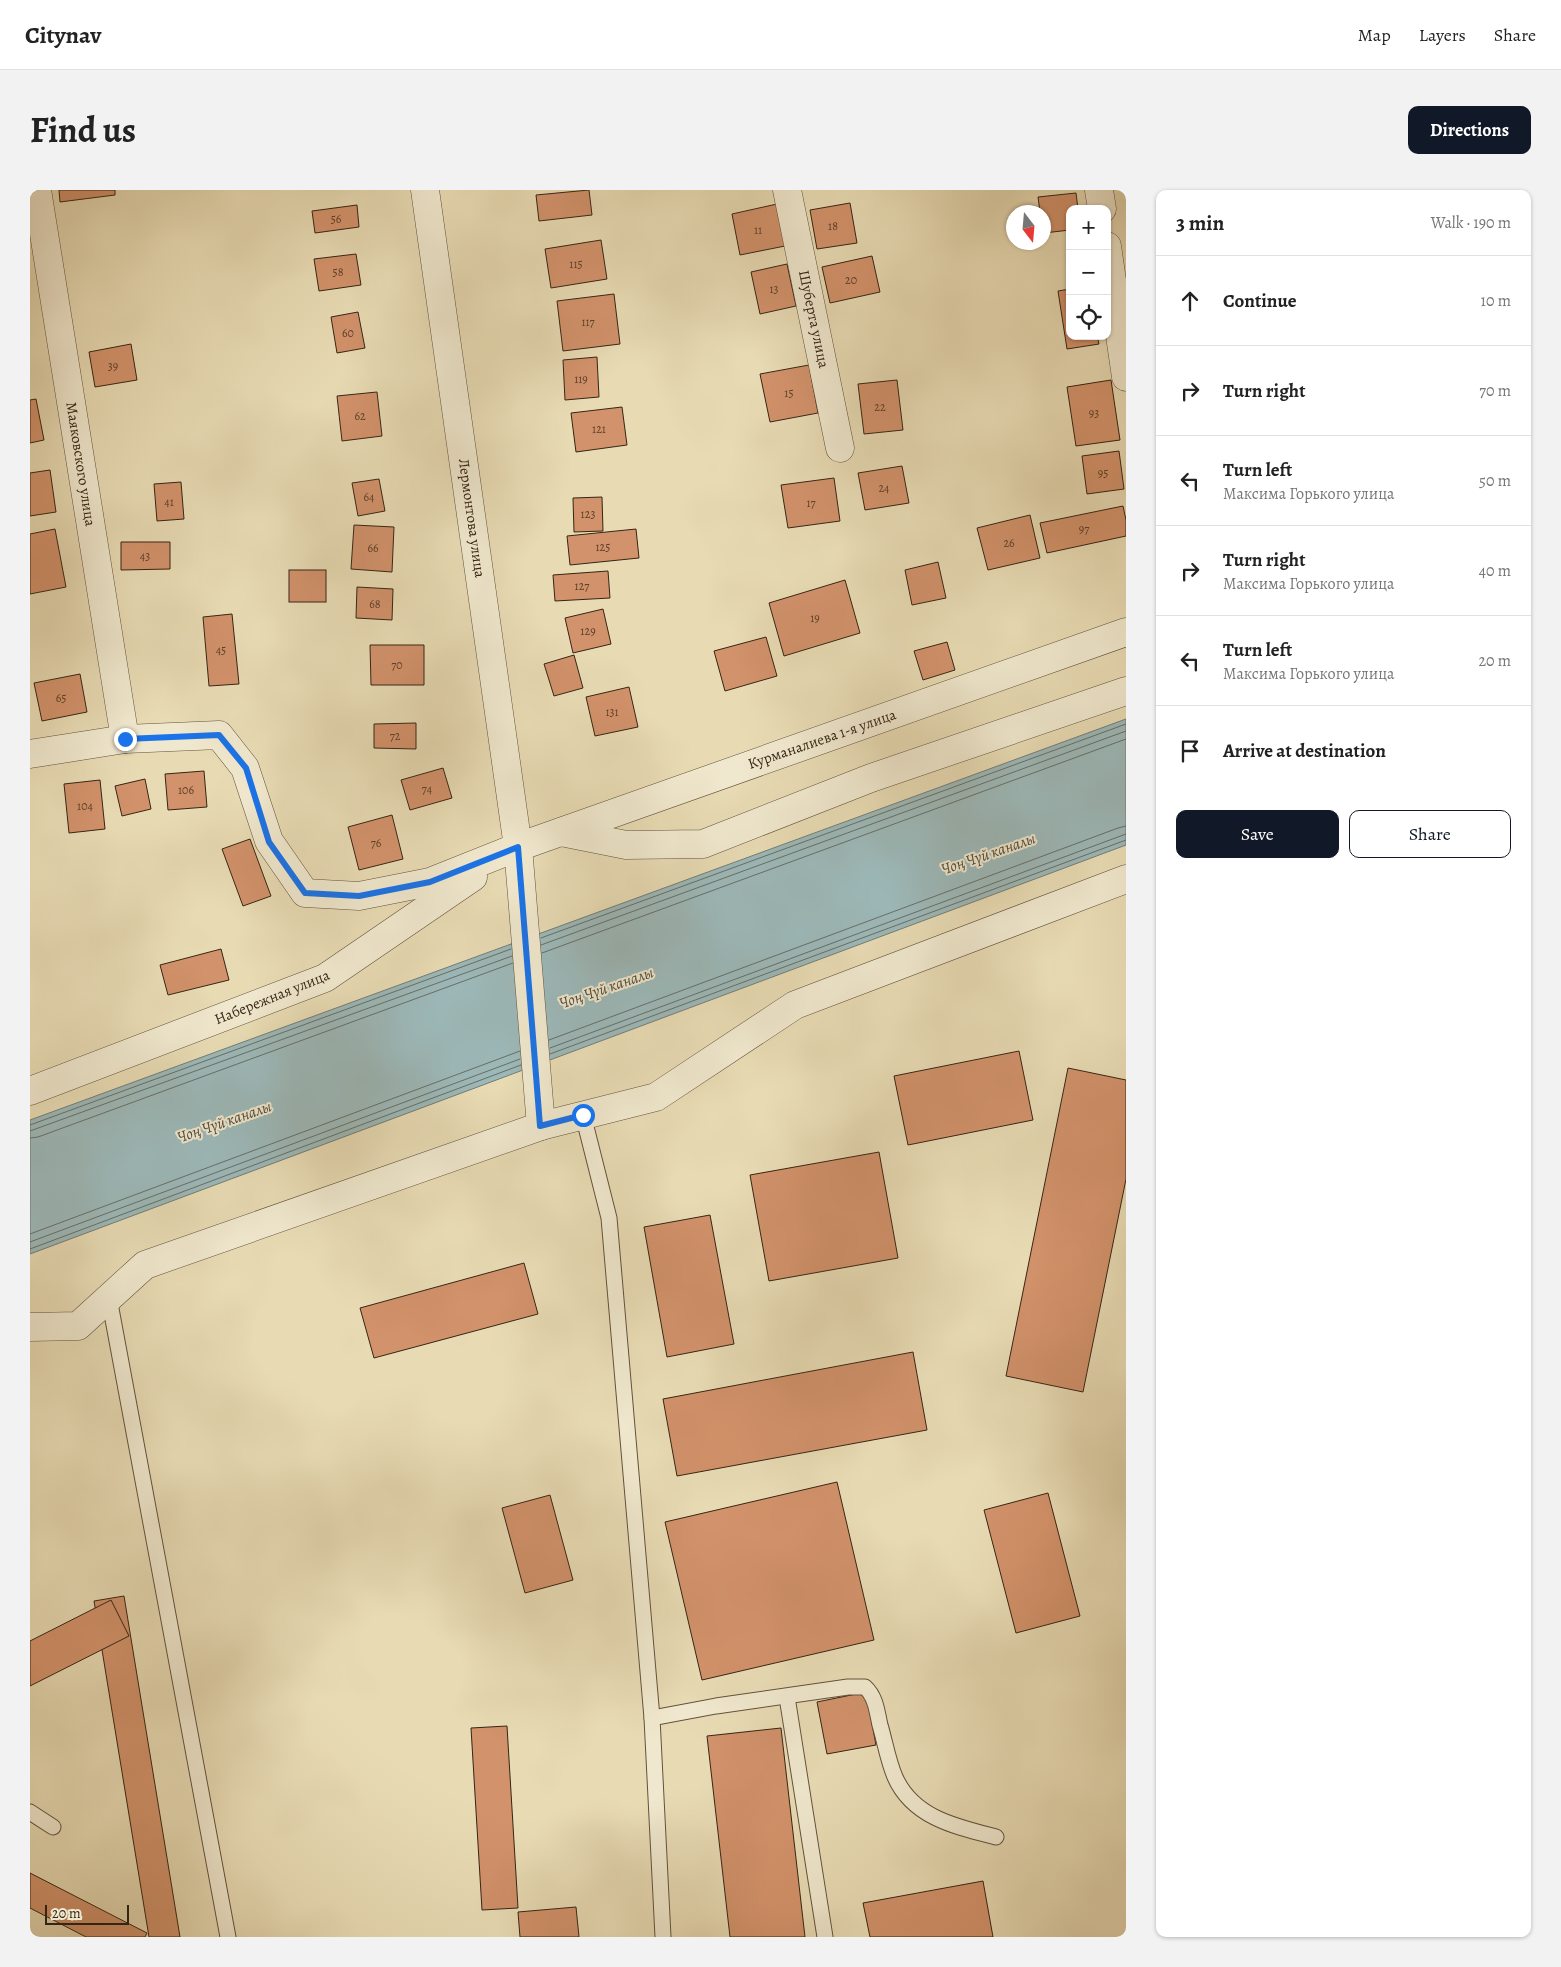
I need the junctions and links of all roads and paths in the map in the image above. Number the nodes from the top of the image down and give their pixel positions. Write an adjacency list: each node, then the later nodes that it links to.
1 (37, 190): 11 (street, Маяковского улица)
2 (425, 190): 14 (street, Лермонтова улица)
3 (787, 190): 8 (street, Шуберта улица)
4 (1099, 190): 5 (street)
5 (1101, 205)
6 (1108, 250): 7 (street)
7 (1126, 377)
8 (840, 448)
9 (1126, 632): 13 (street, Курманалиева 1-я улица)
10 (1126, 691): 13 (street)
11 (125, 739): 12 (street); 14 (street)
12 (30, 754)
13 (561, 832): 14 (street, Курманалиева 1-я улица)
14 (518, 847): 16 (street, Набережная улица); 18 (street, Лермонтова улица)
15 (1126, 880): 17 (street)
16 (30, 1091)
17 (583, 1115): 18 (street); 22 (lane)
18 (540, 1126): 19 (street)
19 (109, 1298): 20 (street); 26 (lane)
20 (30, 1328)
21 (787, 1697): 22 (lane); 25 (lane); 28 (lane)
22 (652, 1718): 27 (lane)
23 (30, 1812): 24 (lane)
24 (53, 1828)
25 (996, 1837)
26 (228, 1937)
27 (663, 1937)
28 (825, 1937)

